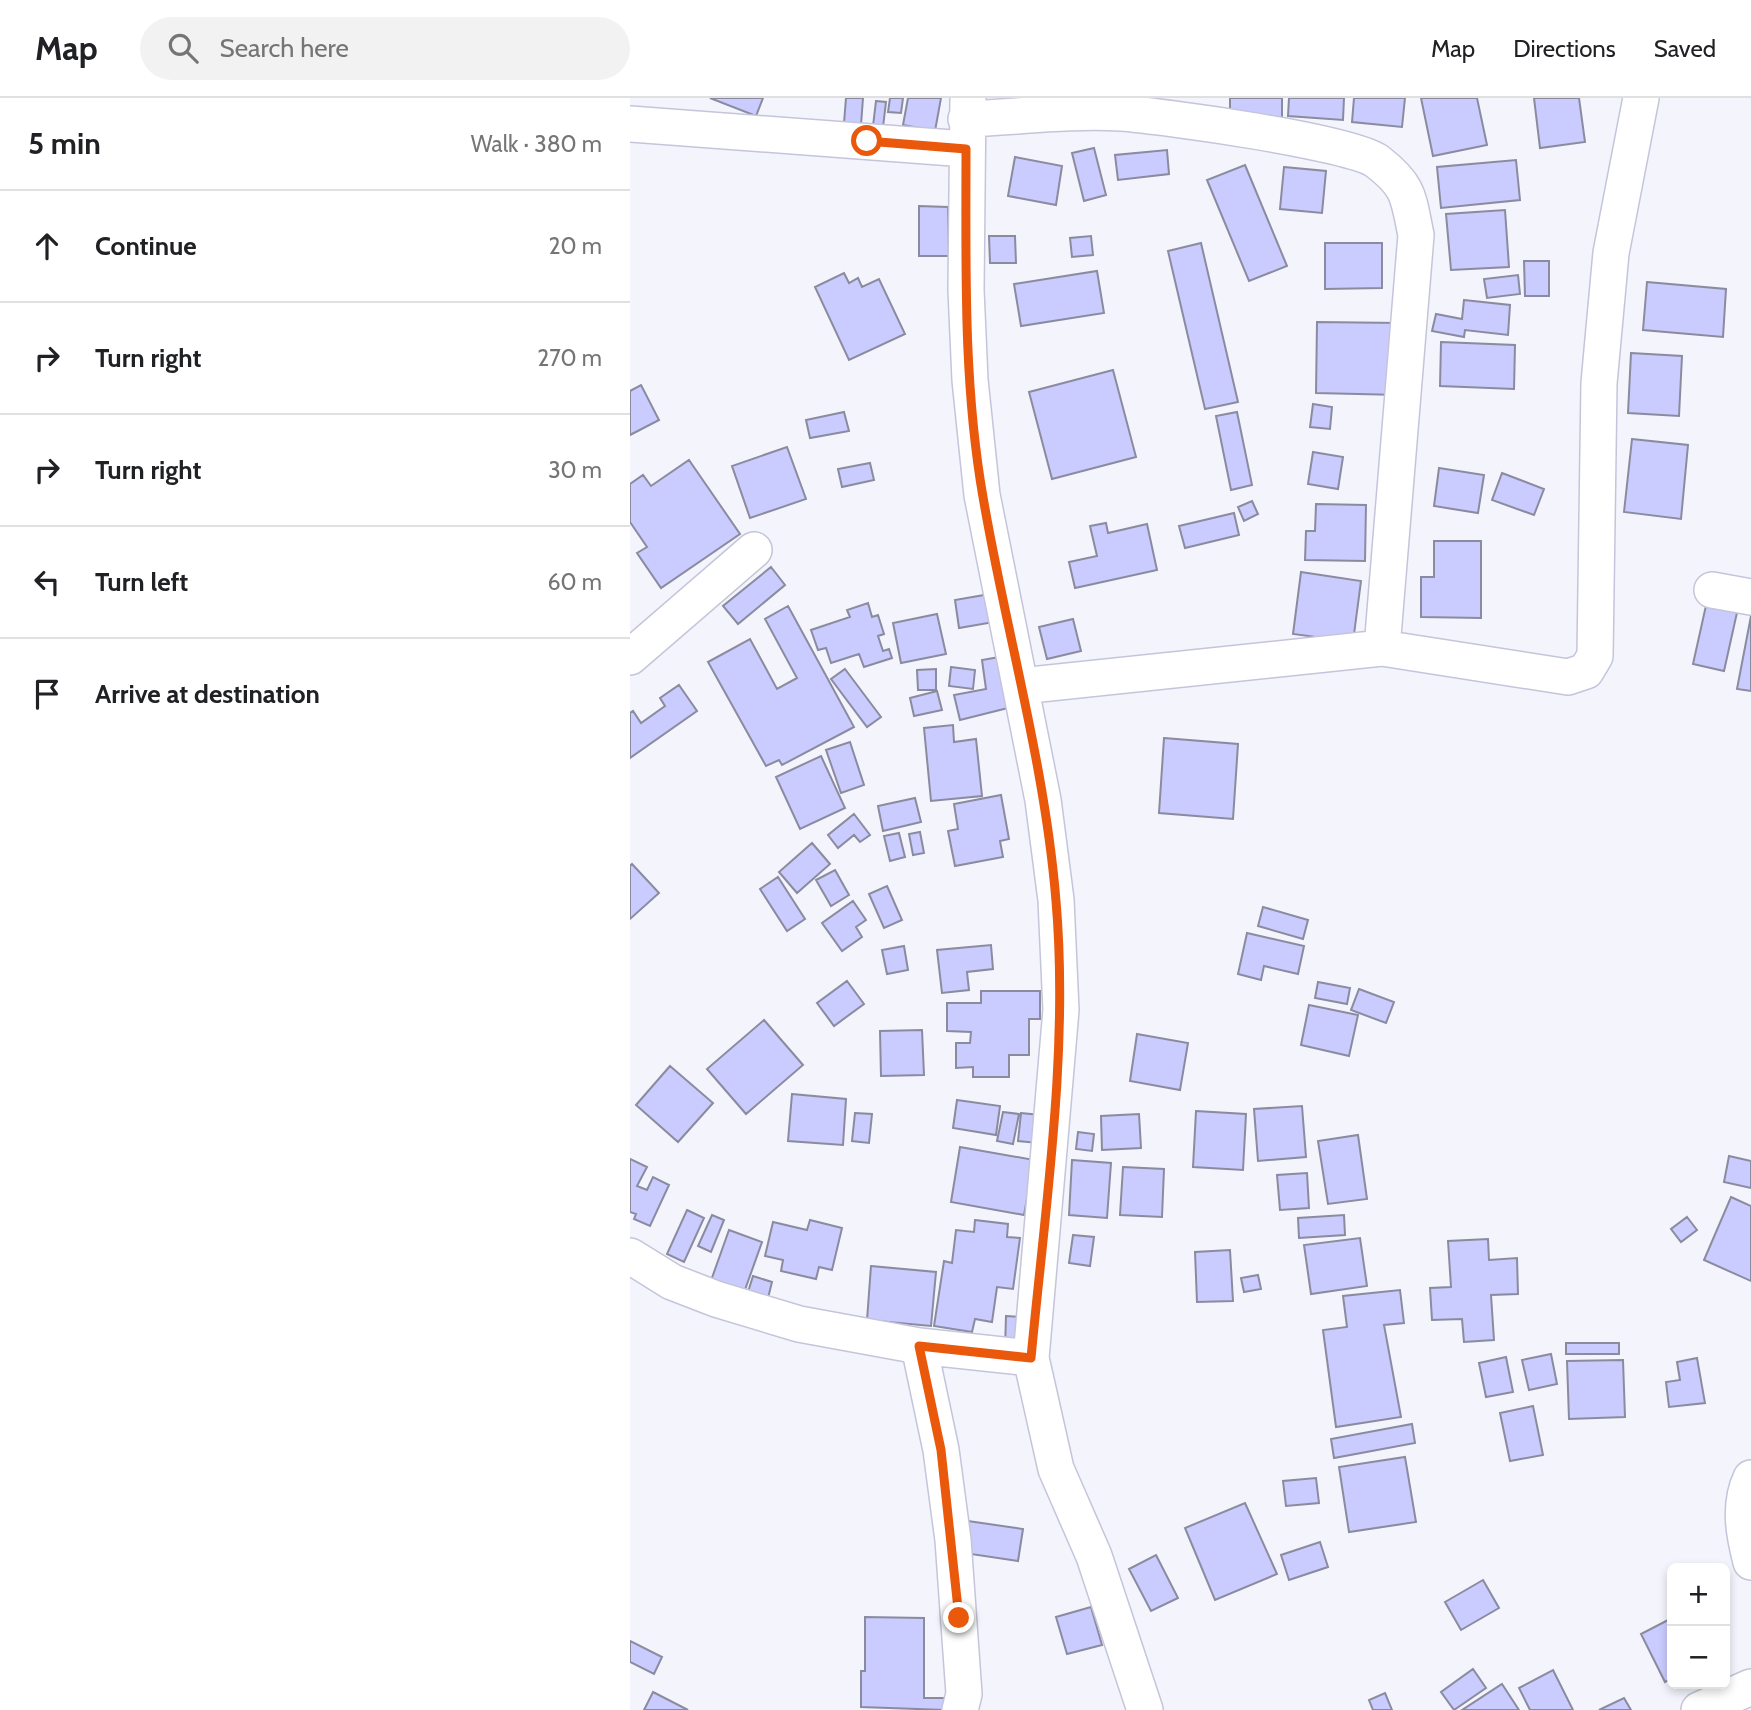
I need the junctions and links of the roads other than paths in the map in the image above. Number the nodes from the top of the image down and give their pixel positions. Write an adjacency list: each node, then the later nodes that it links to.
1 (1641, 98): 7 (street)
2 (967, 122): 3 (street); 7 (street); 9 (street)
3 (630, 124)
4 (754, 551): 8 (street)
5 (1712, 590): 6 (street)
6 (1751, 597)
7 (1382, 648): 9 (street)
8 (630, 657)
9 (1021, 686): 12 (street)
10 (630, 1256): 11 (street)
11 (919, 1346): 12 (street); 16 (street)
12 (1031, 1358): 17 (street)
13 (1751, 1479): 14 (street)
14 (1751, 1562)
15 (1751, 1687): 18 (street)
16 (960, 1710)
17 (1145, 1710)
18 (1699, 1710)

